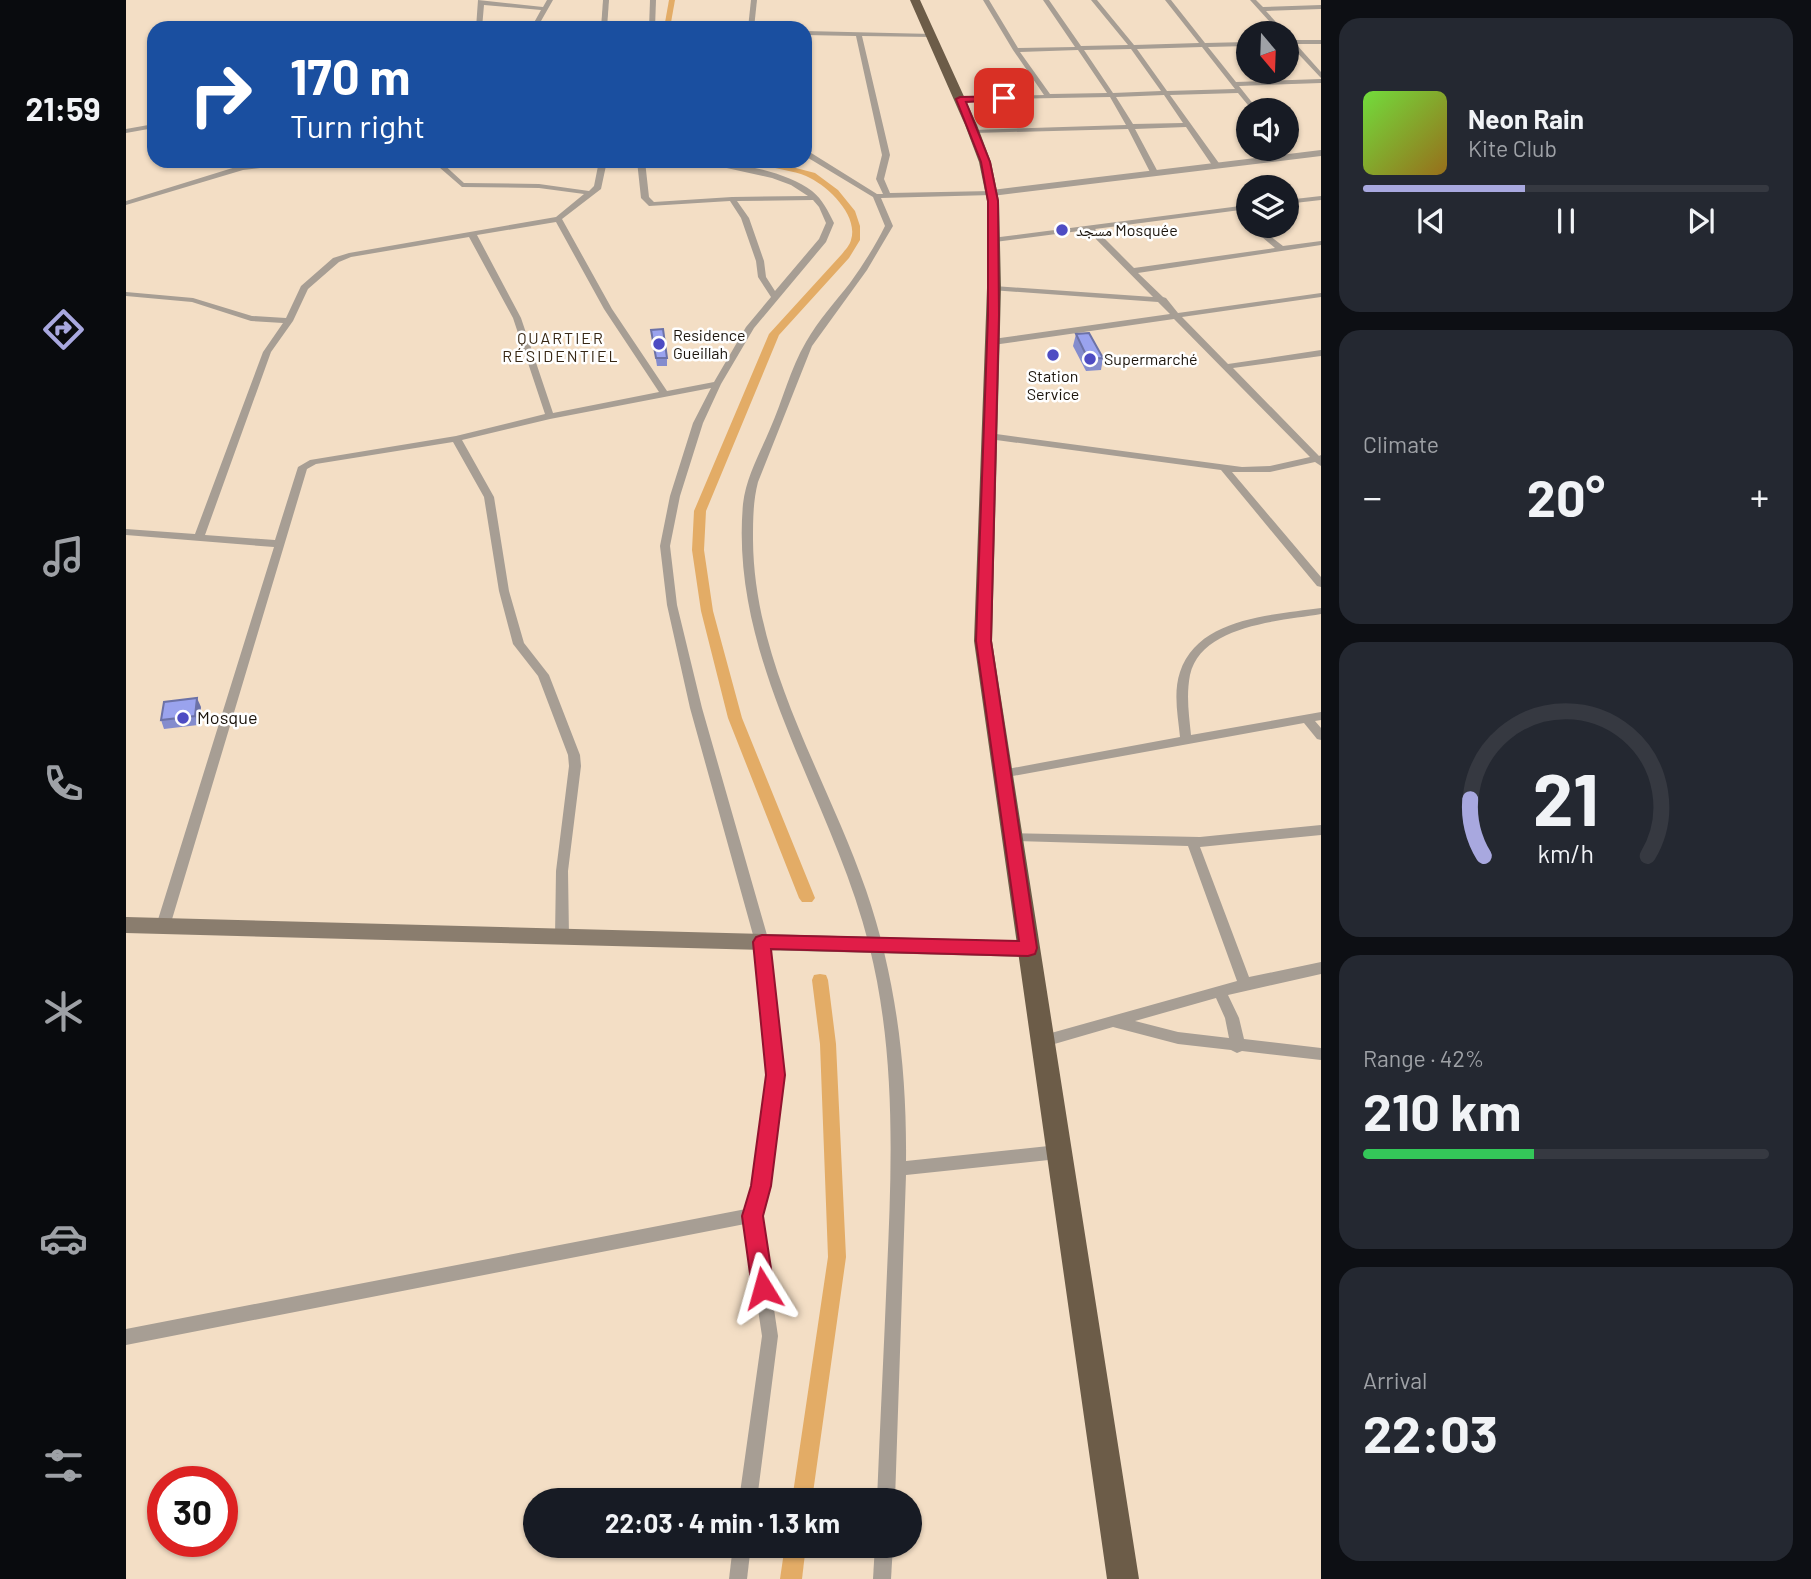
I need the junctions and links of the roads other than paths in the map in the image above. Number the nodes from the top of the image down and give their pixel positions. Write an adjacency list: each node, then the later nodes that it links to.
1 (550, 0): 13 (street)
2 (606, 0): 17 (street)
3 (653, 0): 18 (street)
4 (754, 0): 19 (street)
5 (915, 0): 23 (highway)
6 (986, 0): 30 (street)
7 (1046, 0): 29 (street)
8 (1094, 0): 28 (street)
9 (1168, 0): 27 (street)
10 (1253, 0): 14 (street)
11 (480, 2): 13 (street); 15 (street)
12 (1321, 7): 14 (street)
13 (545, 9): 16 (street)
14 (1261, 9): 20 (street)
15 (480, 21)
16 (538, 21)
17 (604, 21)
18 (652, 21)
19 (752, 21)
20 (1272, 21)
21 (812, 33): 22 (street)
22 (858, 33): 23 (street); 58 (street)
23 (931, 35): 39 (highway)
24 (1299, 41): 25 (street)
25 (1321, 41)
26 (1236, 44): 27 (street)
27 (1203, 45): 28 (street); 34 (street)
28 (1132, 46): 29 (street); 35 (street)
29 (1078, 48): 30 (street); 36 (street)
30 (1016, 50): 37 (street)
31 (1299, 52): 32 (street)
32 (1321, 75)
33 (1321, 81): 34 (street)
34 (1238, 88): 35 (street); 38 (street)
35 (1164, 93): 36 (street); 41 (street)
36 (1111, 94): 37 (street); 40 (street)
37 (1048, 96): 39 (street)
38 (1246, 98)
39 (960, 99): 44 (highway)
40 (1132, 125): 41 (street); 44 (street); 55 (street)
41 (1186, 125): 49 (street)
42 (147, 128): 43 (street)
43 (126, 131)
44 (974, 131): 57 (highway)
45 (1299, 153): 46 (street)
46 (1321, 153)
47 (812, 157): 58 (street)
48 (1244, 161): 49 (street)
49 (1217, 166): 55 (street)
50 (249, 168): 63 (street)
51 (443, 168): 56 (street)
52 (602, 168): 56 (street)
53 (642, 168): 61 (street)
54 (734, 168): 59 (street)
55 (1155, 174): 57 (street)
56 (590, 193): 65 (street)
57 (992, 193): 58 (street); 69 (highway)
58 (882, 195): 107 (street)
59 (814, 198): 61 (street); 76 (street)
60 (1321, 198): 62 (street)
61 (732, 199): 76 (street)
62 (1299, 201)
63 (126, 203)
64 (1236, 212): 66 (street)
65 (558, 219): 67 (street); 84 (street)
66 (1089, 228): 69 (street); 72 (street)
67 (472, 234): 79 (street); 85 (street)
68 (1268, 238): 71 (street)
69 (995, 240): 73 (highway)
70 (1321, 243): 71 (street)
71 (1280, 248): 72 (street)
72 (1132, 271): 77 (street)
73 (994, 288): 77 (street); 80 (highway)
74 (126, 294): 79 (street)
75 (1321, 295): 78 (street)
76 (775, 297): 83 (street)
77 (1163, 300): 78 (street)
78 (1177, 315): 80 (street); 82 (street)
79 (289, 321): 91 (street)
80 (993, 342): 86 (highway)
81 (1320, 354): 82 (street)
82 (1225, 367): 88 (street)
83 (717, 384): 84 (street); 106 (street)
84 (663, 392): 85 (street)
85 (550, 416): 87 (street)
86 (989, 436): 89 (street); 99 (highway)
87 (456, 439): 92 (street); 105 (street)
88 (1319, 459): 89 (street)
89 (1225, 469): 93 (street)
90 (126, 532): 91 (street)
91 (198, 539): 92 (street)
92 (281, 544): 104 (street)
93 (1321, 584)
94 (1321, 611): 98 (street)
95 (1321, 716): 96 (street)
96 (1307, 719): 97 (street); 98 (street)
97 (1321, 736)
98 (1186, 739): 99 (street)
99 (1002, 774): 101 (highway)
100 (1321, 830): 102 (street)
101 (1012, 836): 102 (street); 108 (highway)
102 (1192, 841): 110 (street)
103 (126, 925): 104 (main road)
104 (163, 926): 105 (main road)
105 (562, 937): 106 (main road)
106 (762, 942): 107 (main road); 118 (street)
107 (876, 945): 108 (main road); 117 (street)
108 (1028, 948): 113 (highway)
109 (1321, 968): 110 (street)
110 (1245, 984): 111 (street)
111 (1219, 991): 112 (street); 114 (street)
112 (1112, 1021): 113 (street); 114 (street)
113 (1044, 1041): 116 (highway)
114 (1237, 1047): 115 (street)
115 (1321, 1054)
116 (1058, 1152): 117 (street); 126 (highway)
117 (900, 1169): 121 (street)
118 (752, 1216): 119 (street); 120 (street)
119 (126, 1337)
120 (750, 1488)
121 (887, 1488)
122 (740, 1558): 124 (street)
123 (883, 1558): 125 (street)
124 (738, 1579)
125 (882, 1579)
126 (1123, 1579)

